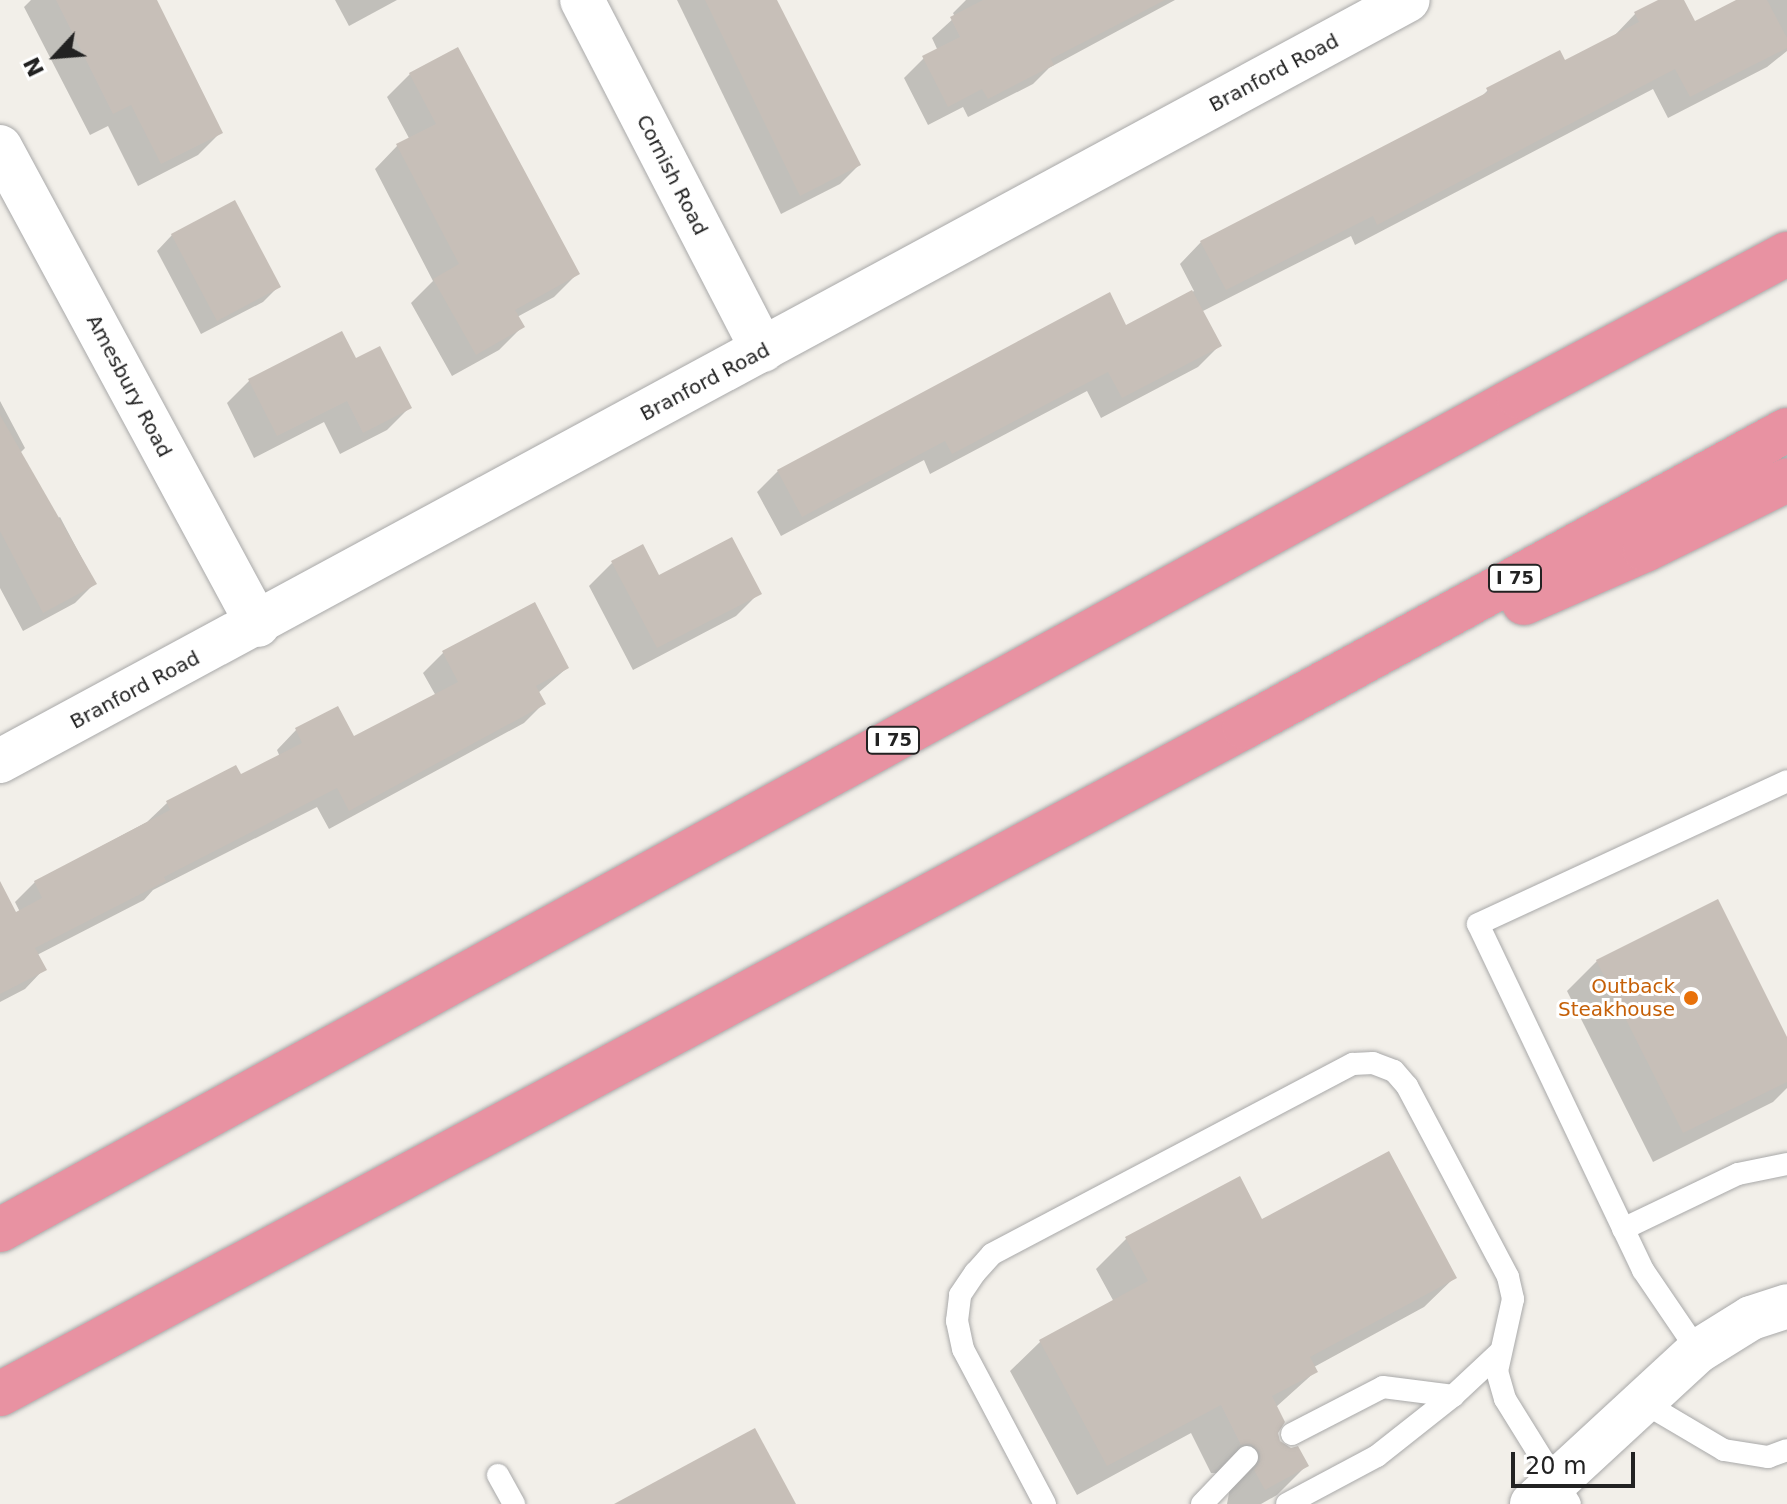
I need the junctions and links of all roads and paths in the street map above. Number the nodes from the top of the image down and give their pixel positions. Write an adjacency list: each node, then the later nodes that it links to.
1 (582, 0): 6 (street, Cornish Road)
2 (1408, 0): 6 (street, Branford Road)
3 (0, 147): 10 (street, Amesbury Road)
4 (1787, 227): 7 (highway)
5 (1787, 254): 7 (highway, I 75)
6 (763, 350): 10 (street, Branford Road)
7 (1519, 397): 16 (highway, I 75)
8 (1787, 430): 11 (highway, I 75)
9 (1787, 480): 11 (highway)
10 (258, 625): 12 (street, Branford Road)
11 (1244, 727): 20 (highway, I 75)
12 (0, 761)
13 (1787, 781): 15 (lane)
14 (1787, 1164): 15 (lane)
15 (1623, 1229): 18 (lane)
16 (0, 1230)
17 (1787, 1306): 18 (street)
18 (1698, 1351): 22 (street)
19 (1499, 1353): 21 (lane); 27 (lane); 29 (lane)
20 (0, 1394)
21 (1453, 1396): 23 (lane); 31 (lane)
22 (1641, 1401): 24 (lane); 27 (street)
23 (1292, 1434)
24 (1787, 1450)
25 (1247, 1457): 30 (lane)
26 (498, 1475): 28 (lane)
27 (1552, 1497)
28 (514, 1504)
29 (1045, 1504)
30 (1202, 1504)
31 (1287, 1504)

